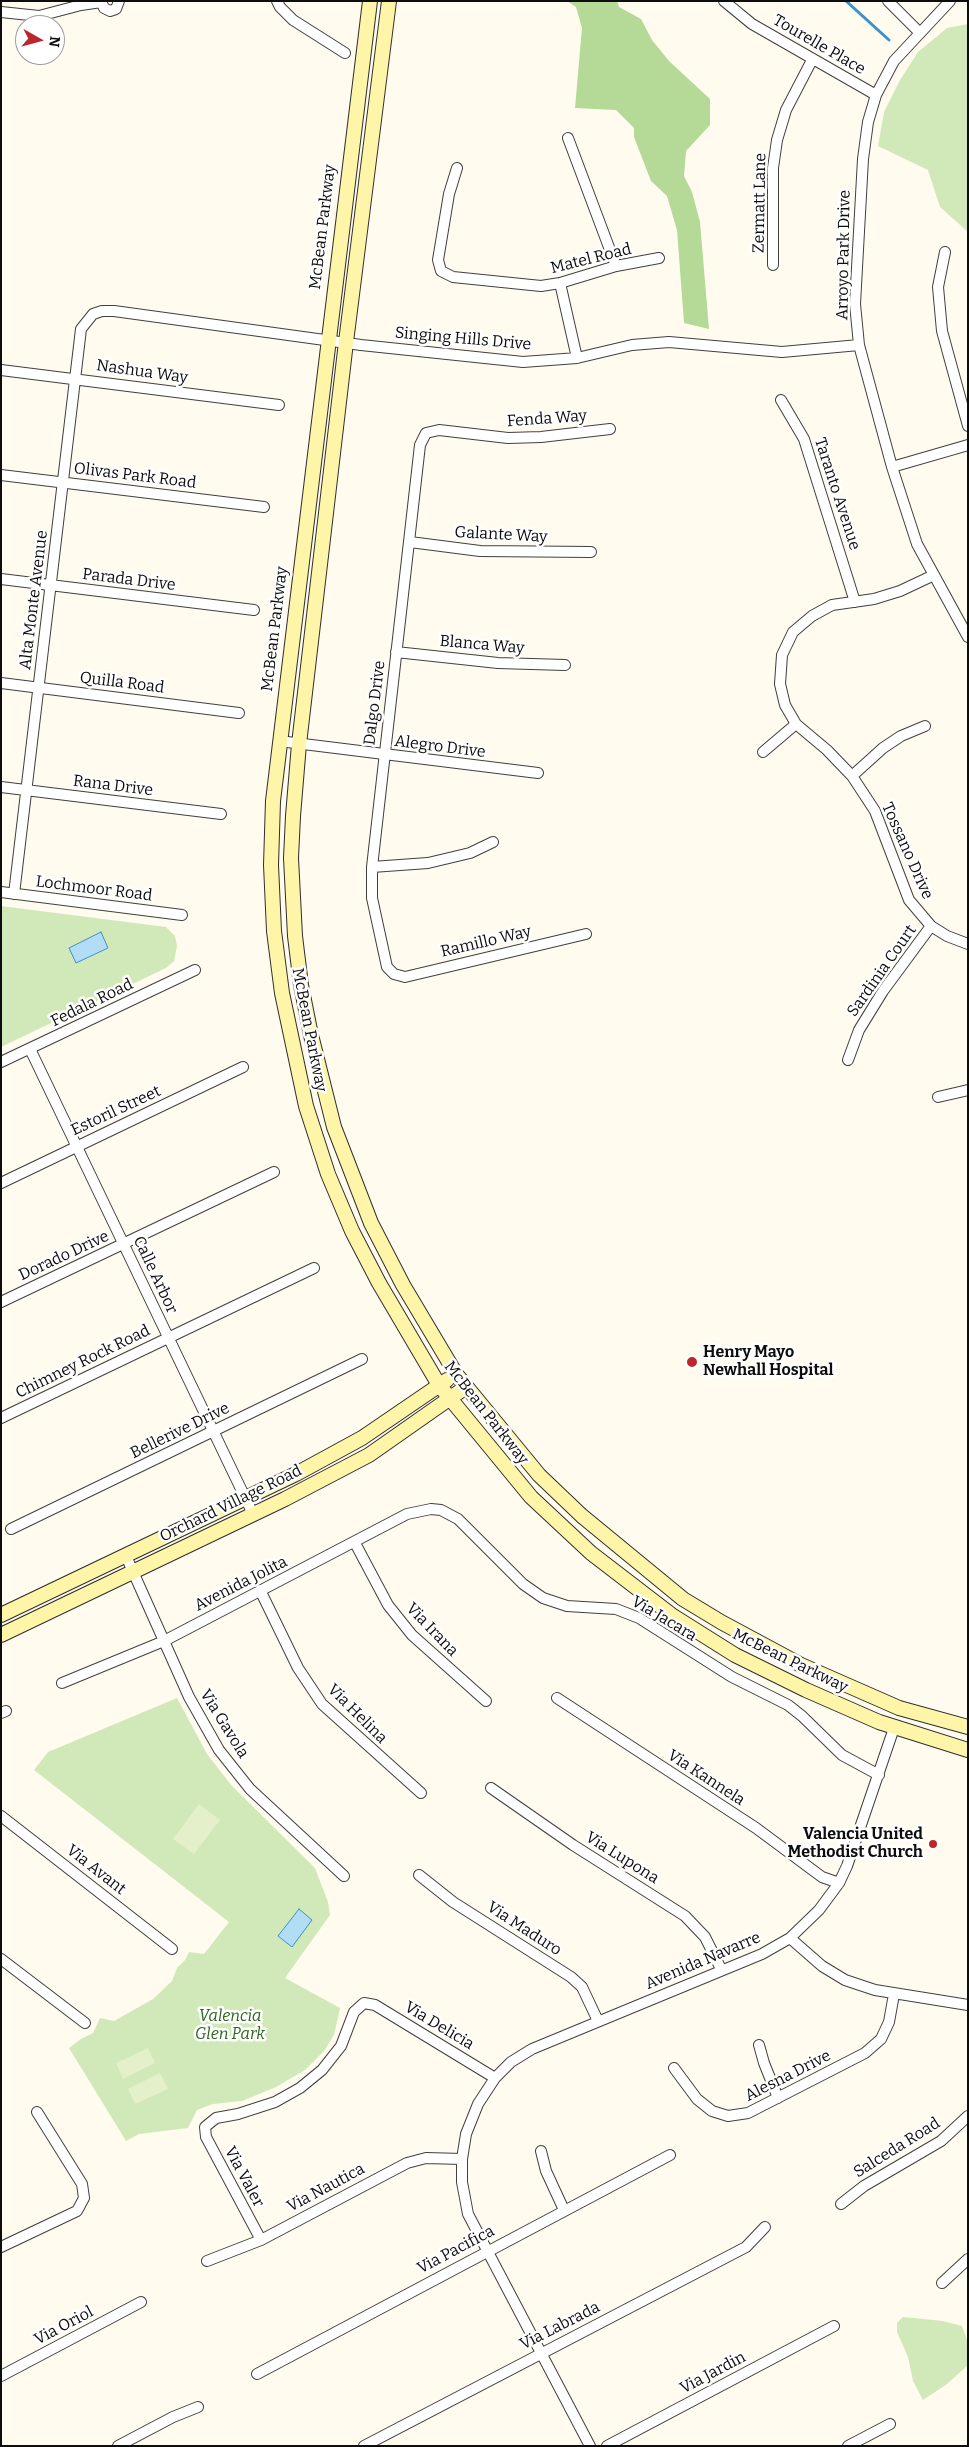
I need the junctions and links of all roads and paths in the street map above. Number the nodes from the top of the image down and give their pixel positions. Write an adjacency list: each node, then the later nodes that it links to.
1 (119, 1): 8 (street)
2 (277, 1): 11 (street)
3 (370, 1): 22 (main road, McBean Parkway)
4 (389, 1): 23 (main road, McBean Parkway)
5 (724, 1): 12 (street, Tourelle Place)
6 (888, 1): 10 (street)
7 (950, 1): 10 (street, Arroyo Park Drive)
8 (101, 2): 9 (street)
9 (1, 12)
10 (919, 32): 13 (street, Arroyo Park Drive)
11 (345, 53)
12 (812, 60): 13 (street, Tourelle Place); 18 (street, Zermatt Lane)
13 (876, 95): 24 (street, Arroyo Park Drive)
14 (568, 138): 19 (street)
15 (457, 168): 20 (street, Matel Road)
16 (945, 252): 30 (street)
17 (659, 258): 19 (street, Matel Road)
18 (773, 265)
19 (616, 266): 20 (street, Matel Road)
20 (560, 283): 25 (street)
21 (93, 314): 22 (street, Singing Hills Drive); 27 (street, Alta Monte Avenue)
22 (327, 339): 23 (street, Singing Hills Drive); 53 (main road, McBean Parkway)
23 (346, 342): 25 (street, Singing Hills Drive); 54 (main road, McBean Parkway)
24 (859, 345): 25 (street, Singing Hills Drive); 34 (street, Arroyo Park Drive)
25 (577, 358)
26 (1, 370): 27 (street, Nashua Way)
27 (76, 379): 29 (street, Nashua Way); 36 (street, Alta Monte Avenue)
28 (781, 400): 43 (street, Taranto Avenue)
29 (278, 406)
30 (968, 426)
31 (610, 429): 32 (street, Fenda Way)
32 (426, 433): 38 (street, Dalgo Drive)
33 (968, 445): 34 (street)
34 (892, 467): 40 (street, Arroyo Park Drive)
35 (1, 475): 36 (street, Olivas Park Road)
36 (64, 483): 37 (street, Olivas Park Road); 42 (street, Alta Monte Avenue)
37 (264, 507)
38 (410, 542): 39 (street, Galante Way); 46 (street, Dalgo Drive)
39 (591, 552)
40 (934, 575): 43 (street, Tossano Drive); 45 (street, Arroyo Park Drive)
41 (1, 579): 42 (street, Parada Drive)
42 (51, 585): 44 (street, Parada Drive); 49 (street, Alta Monte Avenue)
43 (855, 602): 51 (street, Tossano Drive)
44 (254, 610)
45 (968, 637)
46 (396, 652): 47 (street, Blanca Way); 56 (street, Dalgo Drive)
47 (565, 665)
48 (1, 683): 49 (street, Quilla Road)
49 (38, 688): 50 (street, Quilla Road); 60 (street, Alta Monte Avenue)
50 (239, 713)
51 (796, 724): 55 (street); 58 (street, Tossano Drive)
52 (925, 726): 58 (street)
53 (279, 741): 54 (street, Alegro Drive); 78 (main road, McBean Parkway)
54 (299, 744): 56 (street, Alegro Drive); 79 (main road, McBean Parkway)
55 (763, 752)
56 (384, 755): 57 (street, Alegro Drive); 63 (street, Dalgo Drive)
57 (538, 774)
58 (852, 776): 67 (street, Tossano Drive)
59 (1, 787): 60 (street, Rana Drive)
60 (26, 790): 61 (street, Rana Drive); 65 (street, Alta Monte Avenue)
61 (221, 814)
62 (493, 842): 63 (street)
63 (372, 868): 71 (street, Dalgo Drive)
64 (1, 892): 65 (street, Lochmoor Road)
65 (14, 894): 66 (street, Lochmoor Road)
66 (182, 915)
67 (931, 926): 69 (street, Tossano Drive); 73 (street, Sardinia Court)
68 (586, 934): 71 (street, Ramillo Way)
69 (968, 944)
70 (195, 970): 72 (street, Fedala Road)
71 (394, 974)
72 (30, 1049): 74 (street, Fedala Road); 80 (street, Calle Arbor)
73 (848, 1060)
74 (1, 1062)
75 (243, 1067): 80 (street, Estoril Street)
76 (968, 1090): 77 (street)
77 (938, 1098)
78 (306, 1106): 79 (main road); 89 (main road, McBean Parkway)
79 (334, 1128): 88 (main road, McBean Parkway)
80 (76, 1147): 82 (street, Estoril Street); 83 (street, Calle Arbor)
81 (274, 1172): 83 (street, Dorado Drive)
82 (1, 1183)
83 (124, 1245): 85 (street, Dorado Drive); 86 (street, Calle Arbor)
84 (314, 1268): 86 (street, Chimney Rock Road)
85 (1, 1302)
86 (168, 1337): 92 (street, Chimney Rock Road); 93 (street, Calle Arbor)
87 (362, 1359): 93 (street, Bellerive Drive)
88 (456, 1374): 89 (main road, Orchard Village Road); 90 (main road, McBean Parkway)
89 (439, 1385): 91 (main road, McBean Parkway); 94 (main road, Orchard Village Road)
90 (466, 1387): 91 (main road, Orchard Village Road); 108 (main road, McBean Parkway)
91 (450, 1399): 96 (main road, Orchard Village Road); 109 (main road, McBean Parkway)
92 (1, 1418)
93 (212, 1431): 94 (street, Calle Arbor); 97 (street, Bellerive Drive)
94 (245, 1498): 96 (street, Calle Arbor); 99 (main road, Orchard Village Road)
95 (431, 1509): 98 (street, Avenida Jolita); 111 (street, Via Jacara)
96 (253, 1514): 100 (main road, Orchard Village Road)
97 (11, 1529)
98 (355, 1543): 101 (street, Avenida Jolita); 107 (street, Via Irana)
99 (126, 1556): 100 (street, Via Gavola); 102 (main road, Orchard Village Road)
100 (133, 1572): 103 (main road, Orchard Village Road); 104 (street, Via Gavola)
101 (260, 1590): 104 (street, Avenida Jolita); 113 (street, Via Helina)
102 (1, 1615)
103 (1, 1635)
104 (164, 1641): 105 (street, Avenida Jolita); 116 (street, Via Gavola)
105 (62, 1683)
106 (558, 1698): 117 (street, Via Kannela)
107 (486, 1701)
108 (968, 1727)
109 (894, 1728): 110 (main road, McBean Parkway); 111 (street, Avenida Navarre)
110 (968, 1750)
111 (879, 1775): 117 (street, Avenida Navarre)
112 (491, 1788): 121 (street, Via Lupona)
113 (421, 1793)
114 (1, 1816): 119 (street, Via Avant)
115 (419, 1875): 124 (street, Via Maduro)
116 (344, 1876)
117 (839, 1883): 118 (street, Avenida Navarre)
118 (790, 1938): 121 (street, Avenida Navarre); 122 (street)
119 (172, 1949)
120 (1, 1958): 125 (street)
121 (721, 1969): 124 (street, Avenida Navarre)
122 (894, 1994): 123 (street); 129 (street, Alesna Drive)
123 (968, 2005)
124 (598, 2021): 128 (street, Avenida Navarre)
125 (85, 2023)
126 (759, 2045): 129 (street)
127 (674, 2068): 129 (street, Alesna Drive)
128 (496, 2078): 132 (street, Via Delicia); 135 (street, Avenida Navarre)
129 (778, 2098)
130 (37, 2112): 140 (street)
131 (968, 2116): 136 (street, Salceda Road)
132 (206, 2127): 139 (street, Via Valer)
133 (541, 2151): 137 (street)
134 (670, 2155): 137 (street, Via Pacifica)
135 (462, 2159): 139 (street, Via Nautica); 141 (street, Avenida Navarre)
136 (841, 2204)
137 (564, 2210): 141 (street, Via Pacifica)
138 (765, 2227): 147 (street, Via Labrada)
139 (261, 2240): 143 (street, Via Nautica)
140 (1, 2247)
141 (487, 2251): 147 (street, Avenida Navarre); 148 (street, Via Pacifica)
142 (968, 2259): 144 (street)
143 (206, 2261)
144 (942, 2283)
145 (141, 2302): 149 (street, Via Oriol)
146 (834, 2326): 155 (street, Via Jardin)
147 (541, 2352): 153 (street, Via Labrada); 154 (street, Avenida Navarre)
148 (257, 2374)
149 (1, 2376)
150 (198, 2407): 152 (street)
151 (890, 2424): 156 (street)
152 (118, 2446)
153 (364, 2446)
154 (590, 2446)
155 (607, 2446)
156 (848, 2446)

